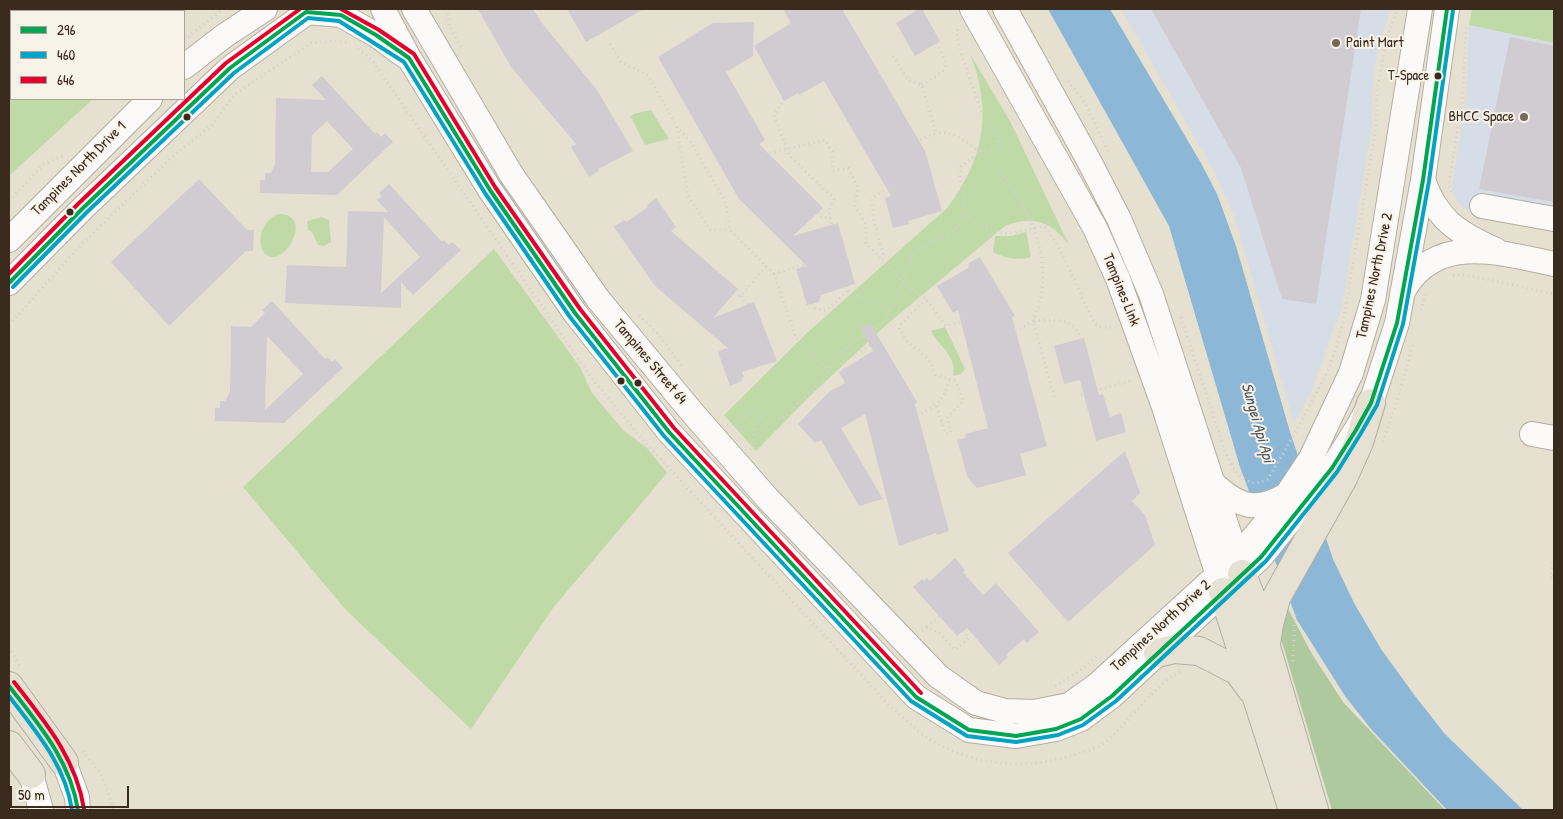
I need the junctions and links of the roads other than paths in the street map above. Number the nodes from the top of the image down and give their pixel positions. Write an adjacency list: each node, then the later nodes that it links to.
1 (265, 9): 10 (street)
2 (382, 9): 9 (street, Tampines Street 64)
3 (1005, 9): 14 (street, Tampines Link)
4 (1420, 9): 24 (street, Tampines North Drive 2)
5 (309, 10): 9 (street); 20 (street, Tampines North Drive 1)
6 (1457, 14): 12 (street, Tampines North Drive 2)
7 (420, 15): 32 (street, Tampines Street 64)
8 (962, 17): 19 (street, Tampines Link)
9 (409, 58): 31 (street, Tampines Street 64)
10 (185, 66)
11 (149, 100): 16 (street, Tampines North Drive 1)
12 (1423, 180): 17 (street); 21 (street, Tampines North Drive 2)
13 (1482, 206): 15 (street)
14 (1119, 218): 19 (street); 23 (street, Tampines Link)
15 (1554, 219)
16 (9, 240)
17 (1502, 253): 18 (street); 21 (street)
18 (1554, 264)
19 (1118, 279): 26 (street, Tampines Link)
20 (9, 282)
21 (1416, 290): 22 (street, Tampines North Drive 2)
22 (1371, 404): 25 (main road)
23 (1214, 485): 24 (street); 26 (street, Tampines Link)
24 (1288, 494): 26 (street, Tampines North Drive 2)
25 (1322, 496): 26 (street, Tampines North Drive 2); 27 (main road)
26 (1240, 565): 27 (main road); 28 (street, Tampines North Drive 2); 30 (main road); 32 (street, Tampines North Drive 2)
27 (1265, 650): 39 (main road)
28 (1158, 653): 30 (main road); 31 (street, Tampines North Drive 2)
29 (9, 686): 34 (main road)
30 (1256, 695): 38 (main road)
31 (1112, 696)
32 (1069, 705)
33 (9, 745): 35 (main road)
34 (64, 762): 37 (street)
35 (31, 774): 36 (street)
36 (41, 810)
37 (78, 810)
38 (1293, 810)
39 (1314, 810)

